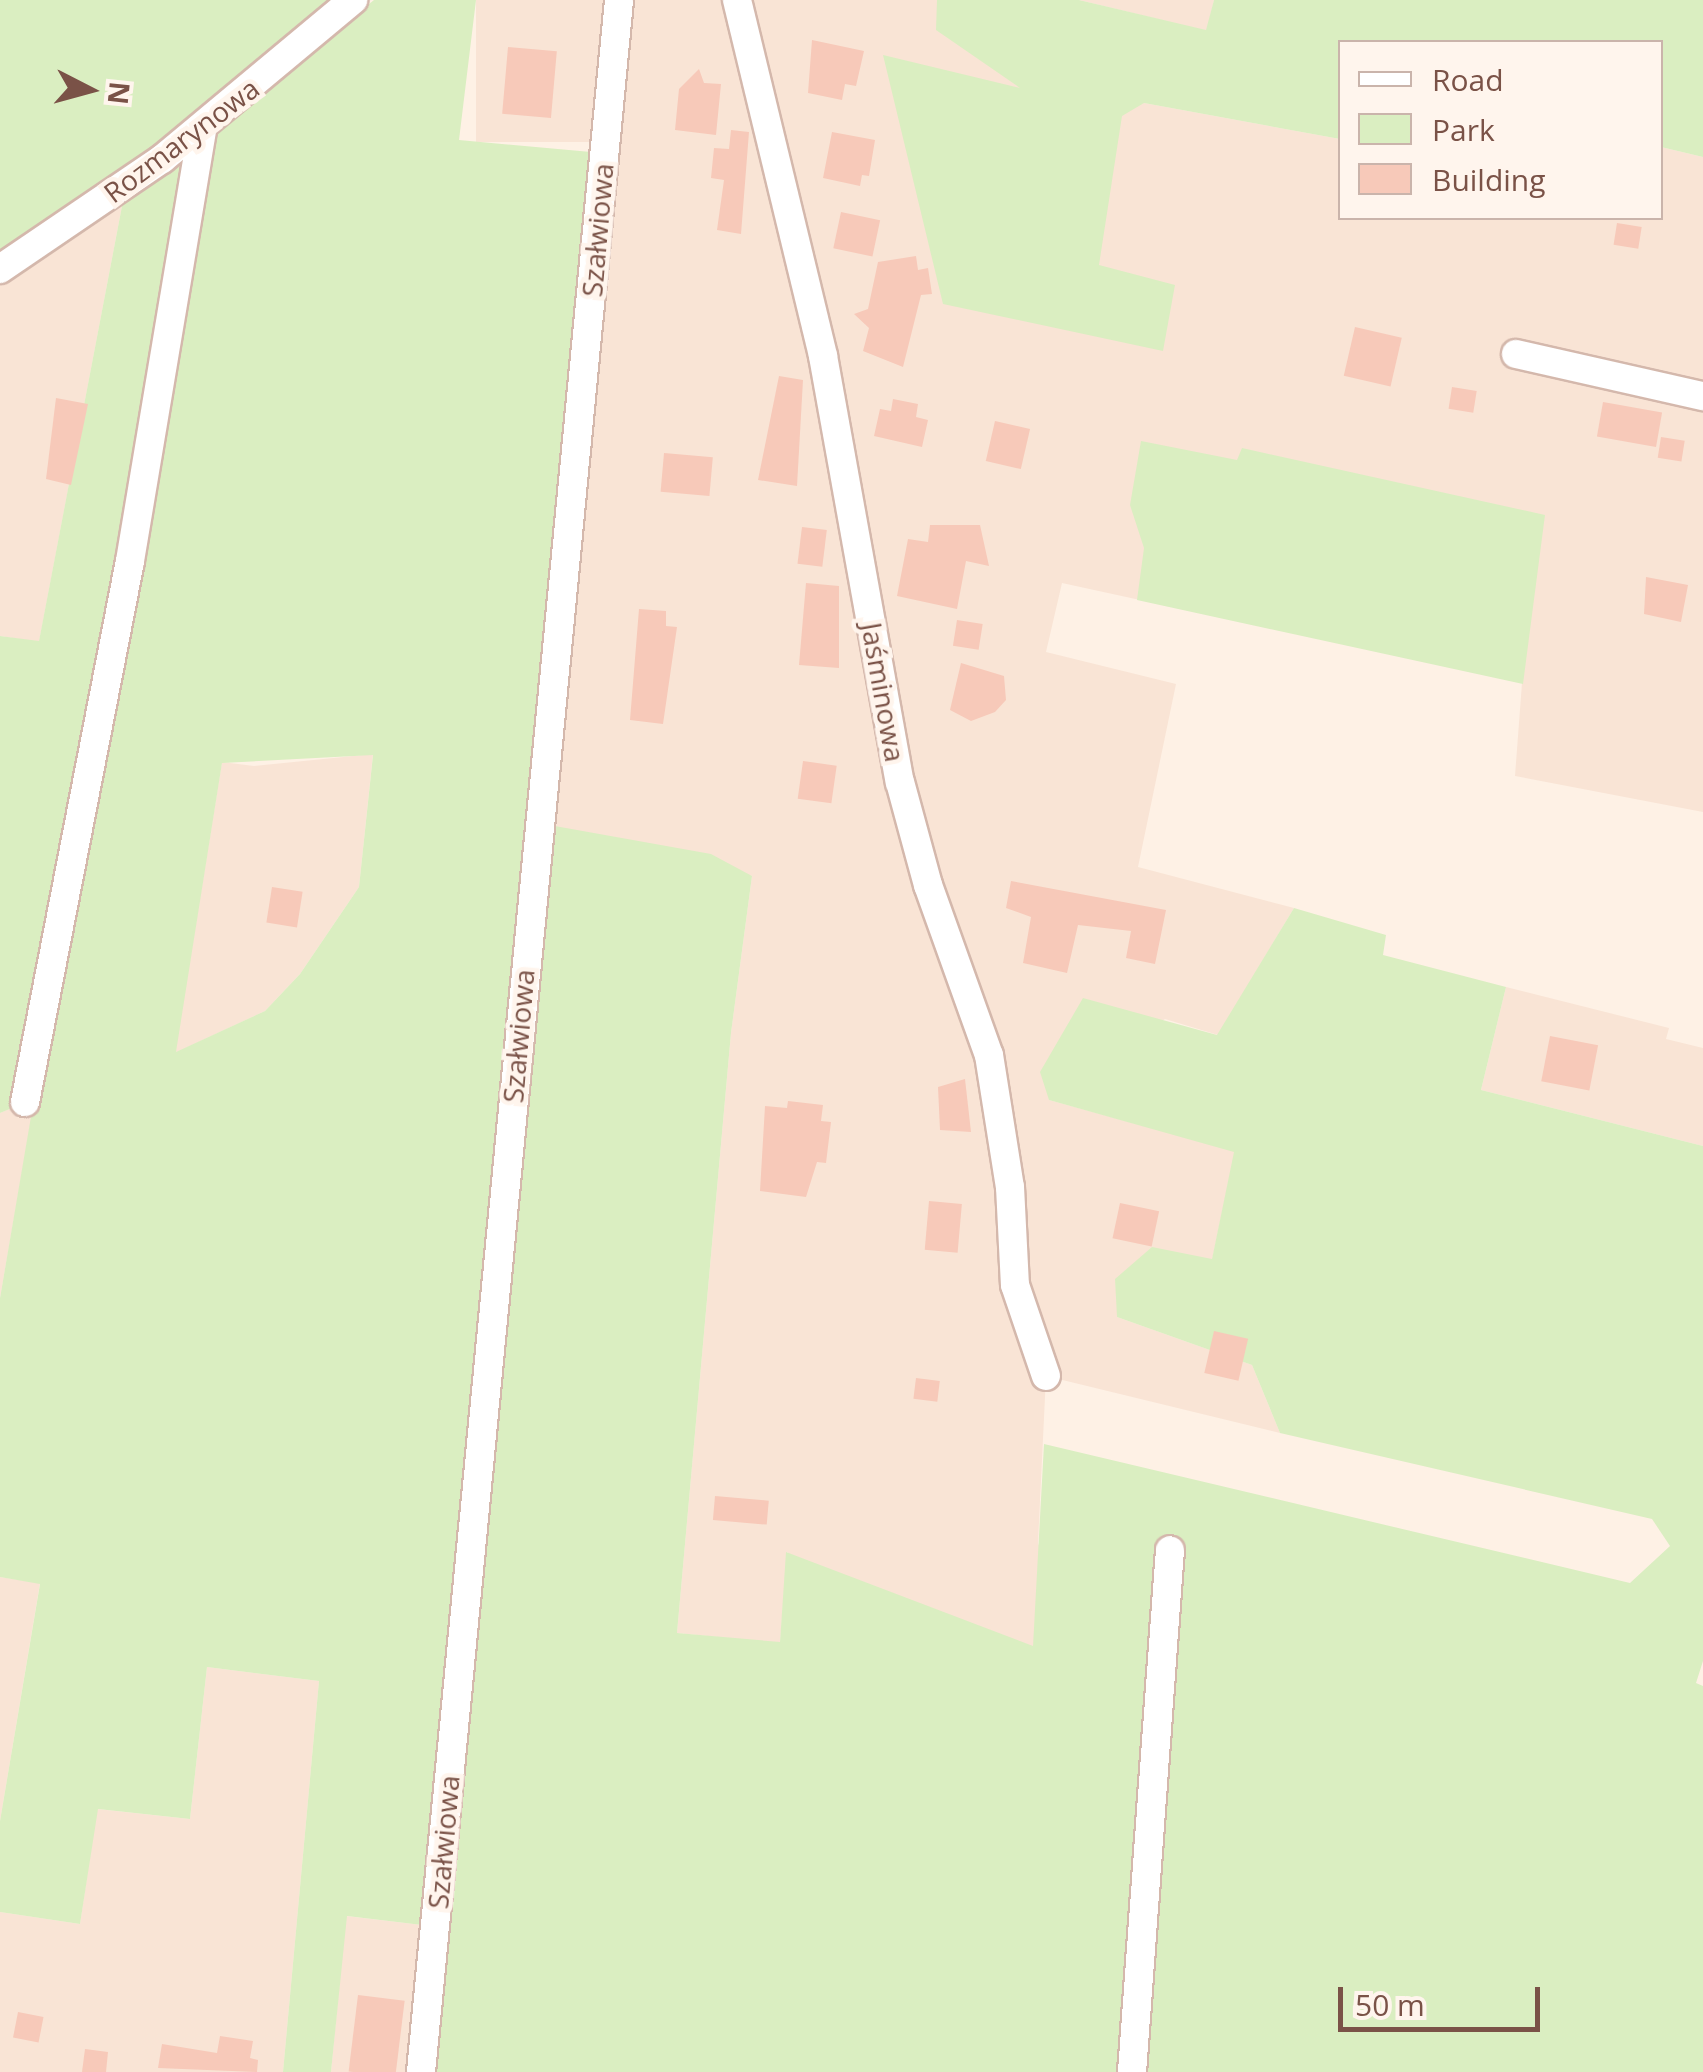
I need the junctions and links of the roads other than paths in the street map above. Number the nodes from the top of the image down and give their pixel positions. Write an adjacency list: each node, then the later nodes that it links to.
1 (353, 0): 4 (street, Rozmarynowa)
2 (618, 0): 11 (street, Szałwiowa)
3 (738, 0): 9 (street, Jaśminowa)
4 (203, 126): 5 (street, Rozmarynowa); 8 (street)
5 (0, 268)
6 (1516, 354): 7 (street)
7 (1703, 396)
8 (24, 1102)
9 (1046, 1376)
10 (1170, 1550): 12 (street)
11 (422, 2072)
12 (1132, 2072)

